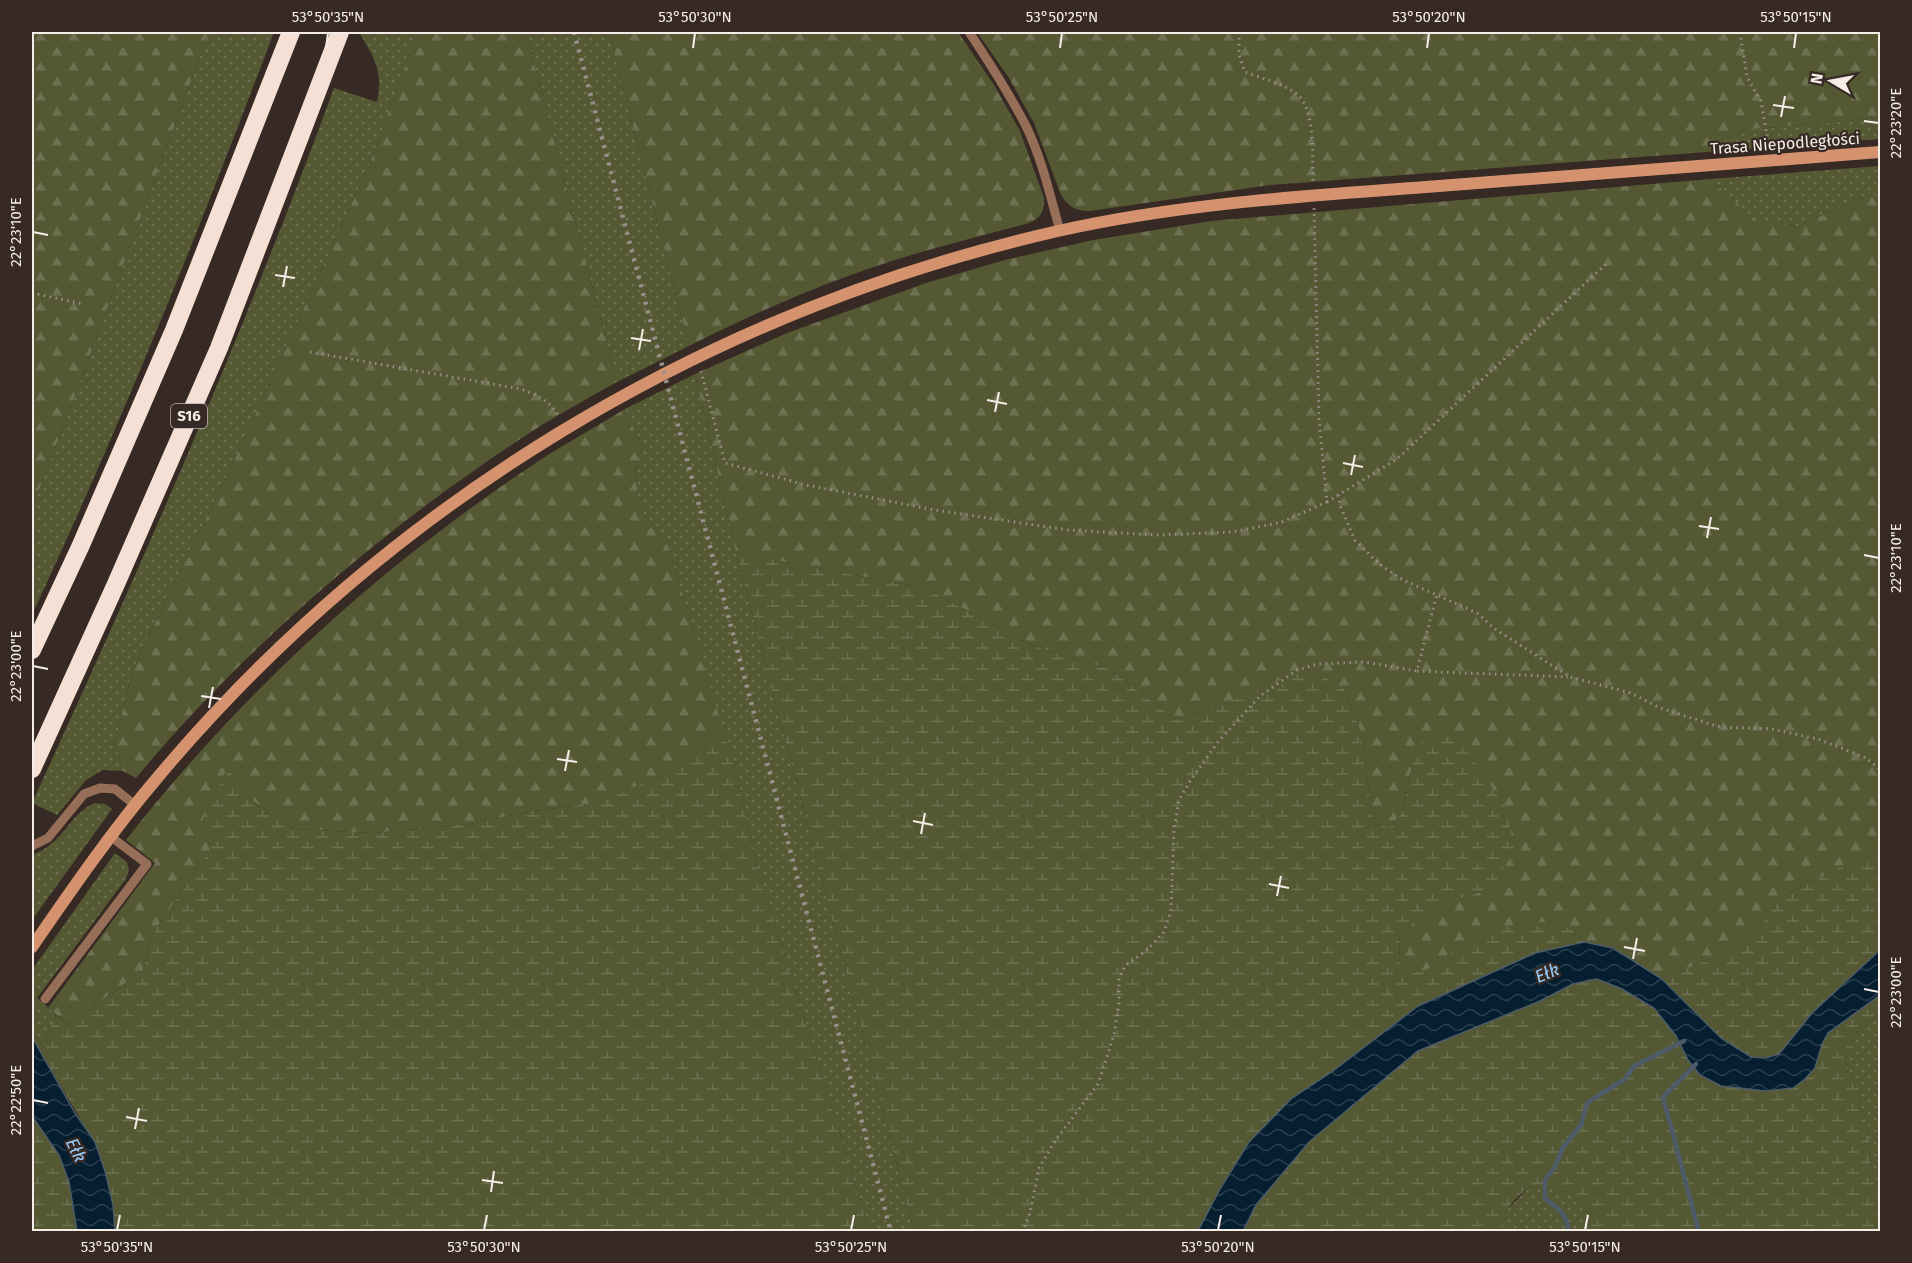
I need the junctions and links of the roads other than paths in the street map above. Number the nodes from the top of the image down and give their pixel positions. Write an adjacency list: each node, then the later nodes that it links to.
1 (291, 32): 6 (highway)
2 (340, 32): 7 (highway, S16)
3 (969, 32): 5 (lane)
4 (1881, 152): 5 (main road, Trasa Niepodległości)
5 (1060, 231): 8 (main road, Trasa Niepodległości)
6 (32, 650)
7 (32, 769)
8 (135, 805): 9 (main road, Trasa Niepodległości); 10 (lane)
9 (110, 836): 11 (main road, Trasa Niepodległości); 12 (lane)
10 (32, 846)
11 (32, 947)
12 (45, 999)

